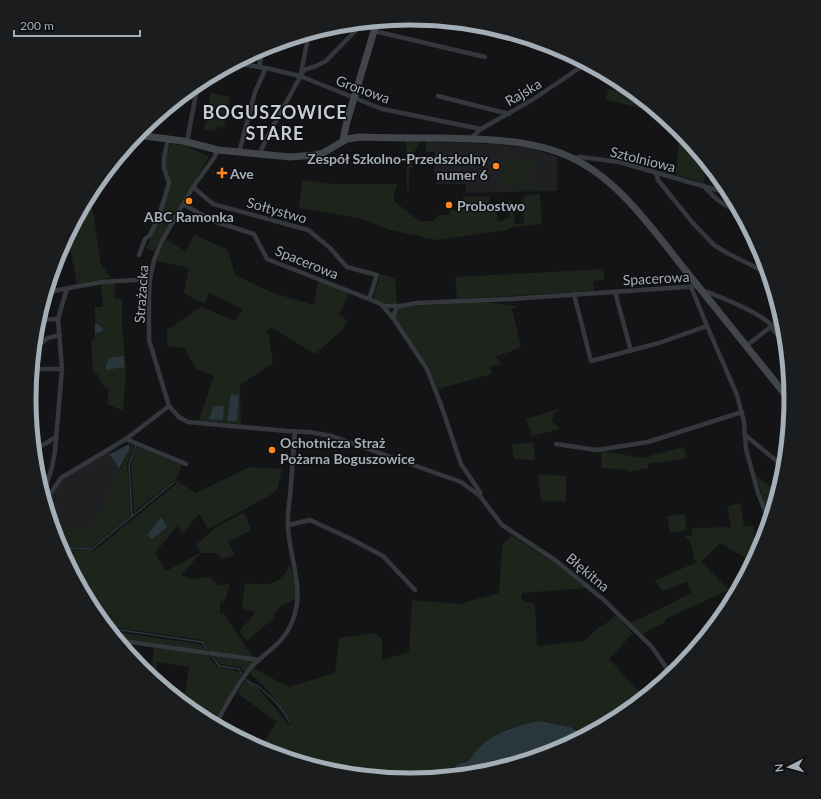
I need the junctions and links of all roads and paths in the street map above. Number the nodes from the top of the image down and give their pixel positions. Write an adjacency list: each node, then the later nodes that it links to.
1 (375, 27): 3 (street)
2 (357, 29): 4 (street)
3 (374, 31): 7 (street); 15 (street)
4 (354, 32): 12 (street)
5 (308, 40): 12 (street)
6 (262, 56): 9 (street)
7 (485, 58)
8 (246, 64): 9 (street, Gronowa)
9 (259, 67): 11 (street, Gronowa)
10 (581, 67): 16 (street, Rajska)
11 (266, 68): 12 (street, Gronowa); 24 (street)
12 (300, 76): 15 (street, Gronowa); 25 (street)
13 (196, 92): 22 (street)
14 (438, 96): 16 (street)
15 (355, 97): 17 (street, Gronowa); 21 (street)
16 (509, 114): 17 (street, Rajska)
17 (481, 129): 20 (street, Rajska)
18 (146, 135): 19 (street)
19 (168, 139): 22 (street); 33 (street)
20 (470, 139): 21 (street); 26 (street)
21 (343, 141): 25 (street)
22 (187, 142): 23 (street)
23 (218, 150): 24 (street); 29 (street, Strażacka)
24 (238, 153): 25 (street)
25 (259, 155)
26 (572, 158): 27 (street, Sztolniowa); 37 (street)
27 (656, 173): 28 (street, Sztolniowa); 34 (street)
28 (704, 186): 30 (street, Sztolniowa); 32 (street)
29 (193, 187): 31 (street, Strażacka); 41 (street, Sołtystwo)
30 (722, 191)
31 (183, 204): 35 (street, Strażacka); 41 (street, Spacerowa)
32 (733, 209)
33 (139, 256)
34 (762, 270)
35 (150, 279): 36 (street); 58 (street, Strażacka)
36 (67, 288): 38 (street); 46 (street)
37 (698, 289): 39 (street, Spacerowa); 48 (street); 49 (street); 53 (street)
38 (53, 291)
39 (615, 292): 40 (street, Spacerowa); 54 (street, Spacerowa)
40 (574, 294): 43 (street, Spacerowa); 54 (street)
41 (368, 299): 42 (street, Spacerowa)
42 (382, 306): 43 (street, Spacerowa); 44 (street, Błękitna)
43 (400, 306): 44 (street)
44 (393, 318): 72 (street, Błękitna)
45 (45, 320): 46 (street)
46 (58, 320): 50 (street)
47 (777, 322): 49 (street)
48 (707, 326): 54 (street); 59 (street)
49 (772, 327): 51 (street); 53 (street)
50 (60, 335): 52 (street); 55 (street)
51 (780, 337)
52 (40, 345)
53 (746, 346): 57 (street)
54 (631, 351)
55 (62, 369): 56 (street); 62 (street)
56 (37, 370)
57 (785, 394)
58 (169, 406): 60 (street); 63 (street)
59 (742, 412): 61 (street); 64 (street)
60 (295, 432): 72 (street, Błękitna); 74 (street)
61 (744, 434): 66 (street); 73 (street)
62 (56, 437): 65 (street); 68 (street)
63 (126, 439): 67 (street); 69 (street)
64 (556, 444)
65 (39, 447)
66 (780, 463)
67 (186, 464)
68 (49, 478): 69 (street); 70 (street)
69 (58, 482): 71 (street)
70 (46, 486)
71 (49, 495)
72 (480, 496): 78 (street, Błękitna)
73 (767, 515)
74 (288, 525): 75 (street); 77 (street)
75 (415, 590)
76 (126, 642): 77 (street)
77 (259, 660): 79 (street)
78 (668, 670)
79 (217, 721)

